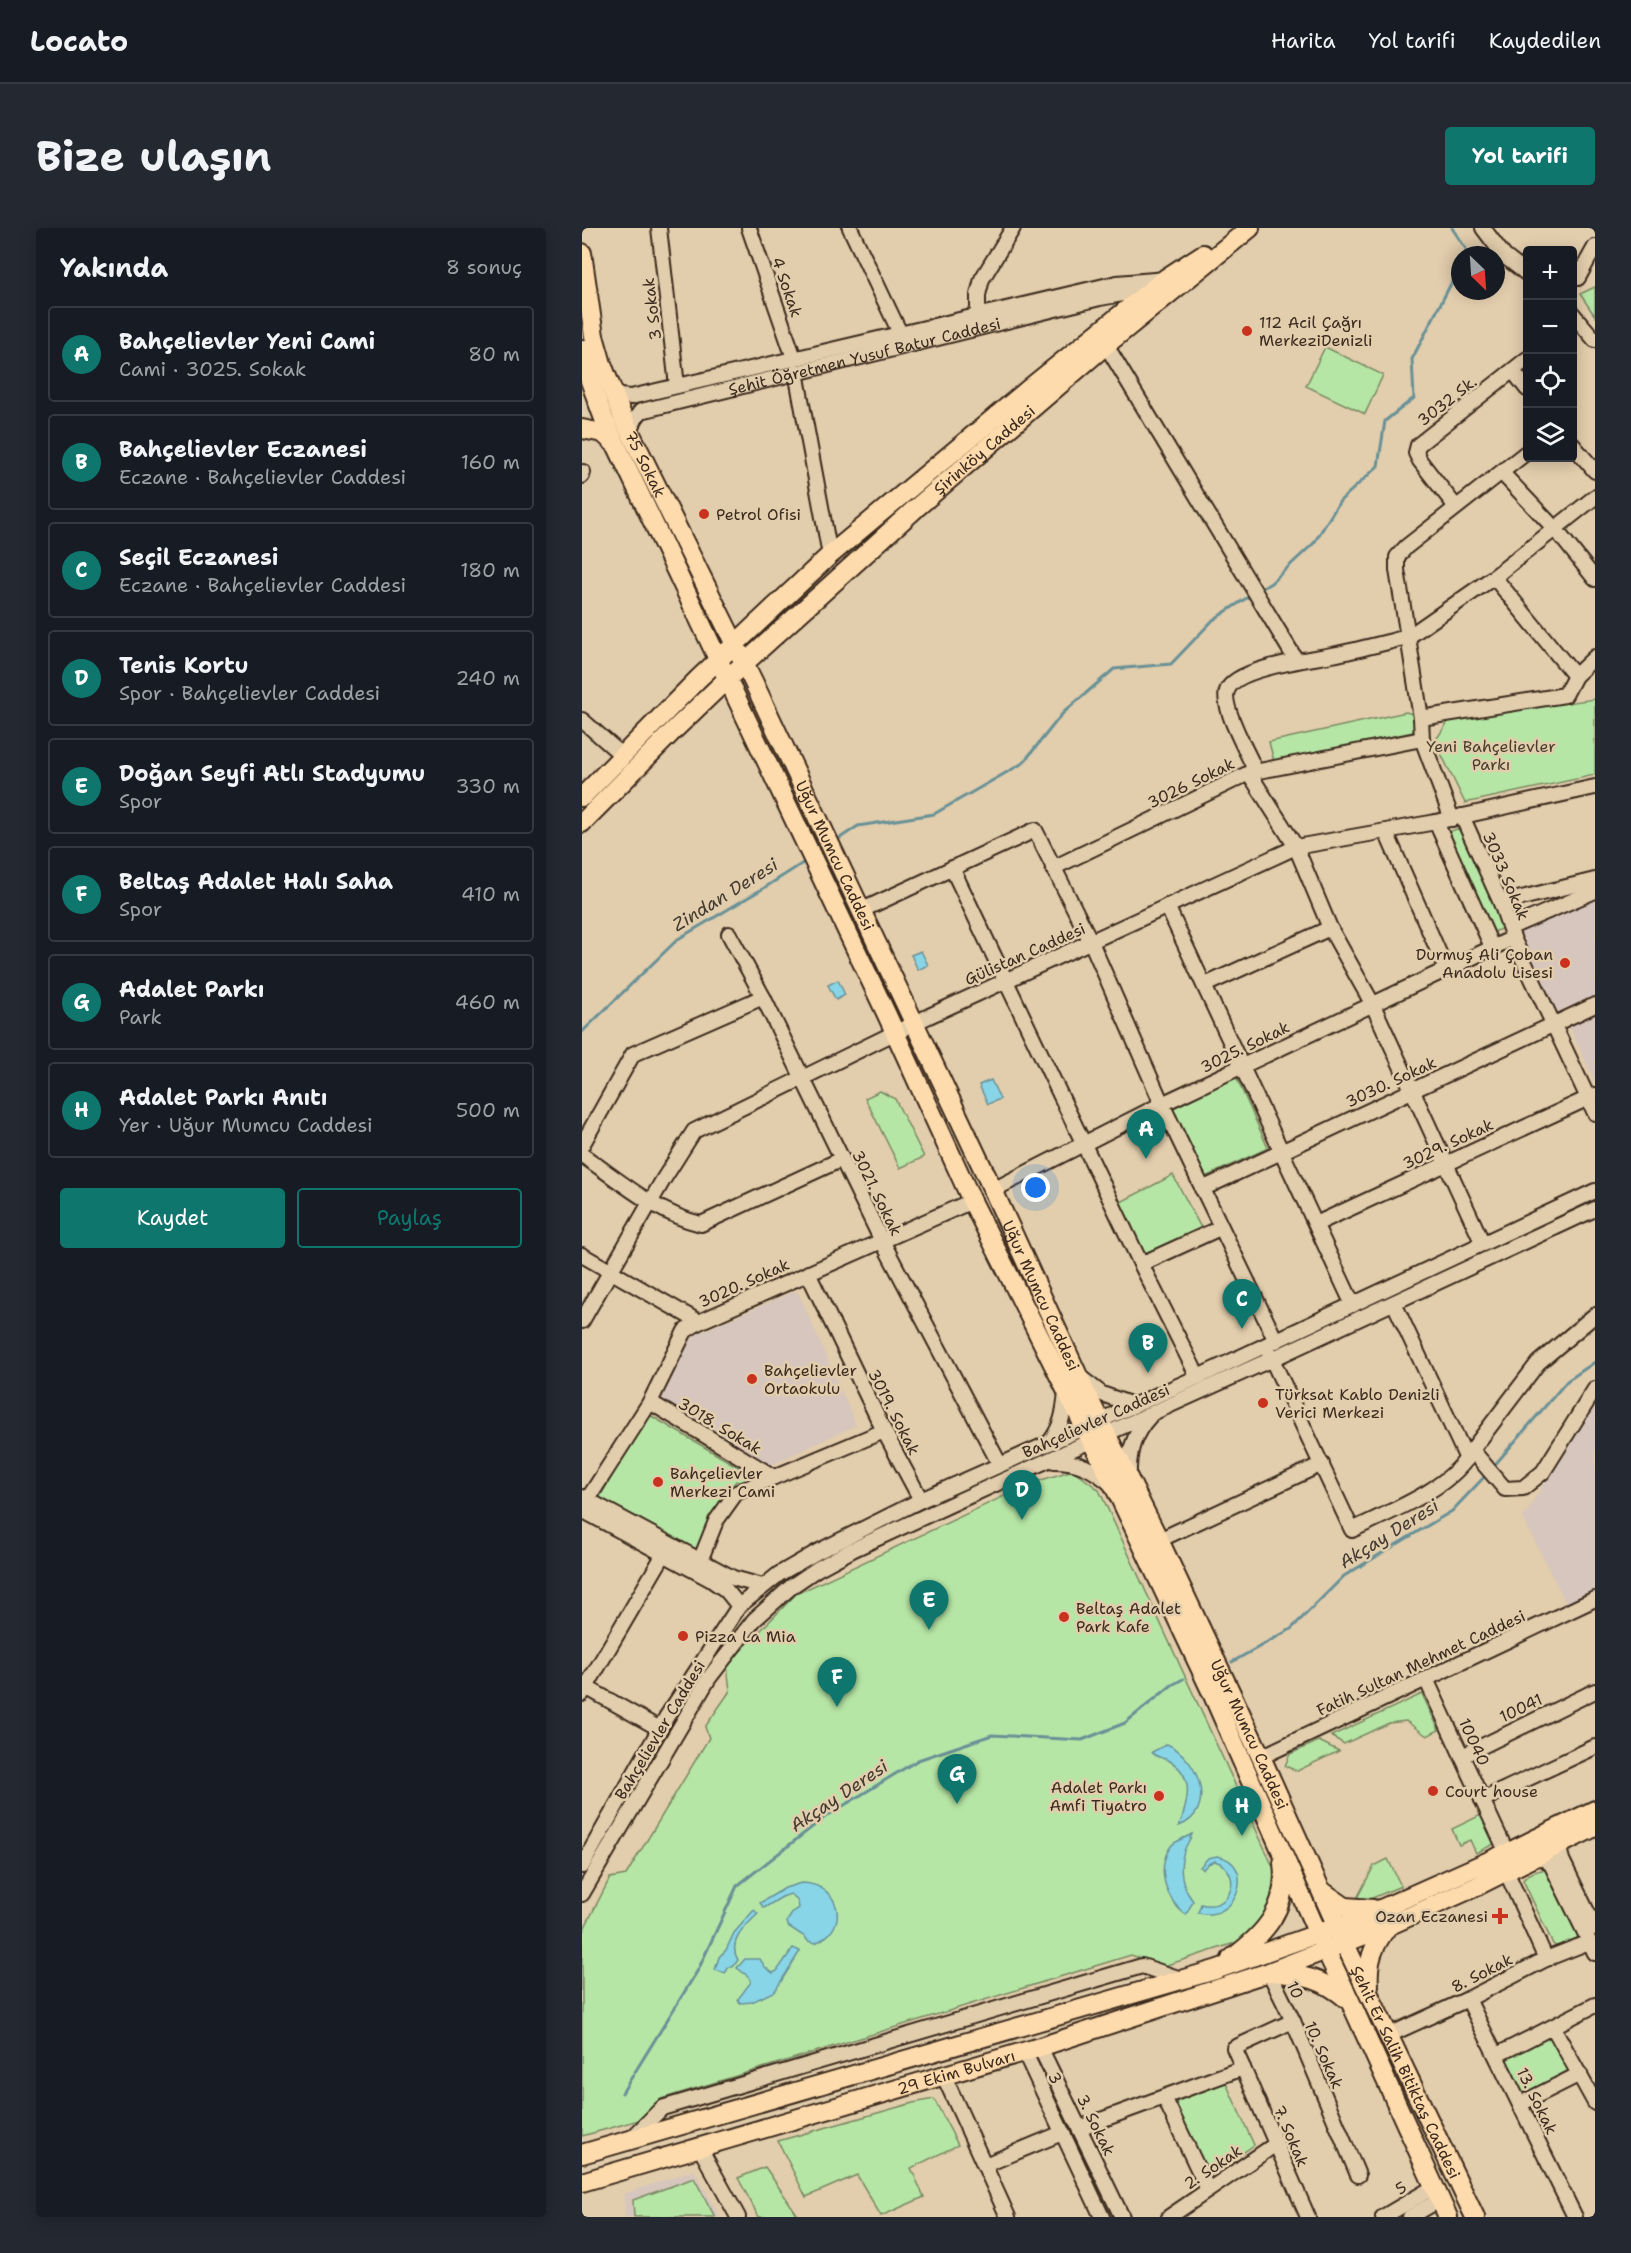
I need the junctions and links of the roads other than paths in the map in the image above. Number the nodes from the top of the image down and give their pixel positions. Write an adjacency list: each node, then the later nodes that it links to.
1 (659, 228): 24 (street, 3 Sokak)
2 (749, 228): 21 (street, 4 Sokak)
3 (850, 228): 16 (street)
4 (1013, 228): 14 (street)
5 (1249, 228): 13 (main road, Şirinköy Caddesi)
6 (1483, 228): 10 (street)
7 (1595, 247): 11 (street)
8 (582, 253): 25 (main road, 75 Sokak)
9 (1595, 270): 12 (street)
10 (1523, 271)
11 (1577, 276)
12 (1577, 278)
13 (1166, 288): 14 (street, Şehit Öğretmen Yusuf Batur Caddesi); 18 (main road, Şirinköy Caddesi); 21 (street, Şehit Öğretmen Yusuf Batur Caddesi); 36 (main road, Şirinköy Caddesi)
14 (978, 315): 16 (street, Şehit Öğretmen Yusuf Batur Caddesi)
15 (1577, 320): 17 (street)
16 (900, 333): 21 (street, Şehit Öğretmen Yusuf Batur Caddesi)
17 (1595, 340)
18 (1107, 345): 43 (street); 44 (main road, Şirinköy Caddesi)
19 (582, 350): 26 (main road, 75 Sokak)
20 (1523, 362): 22 (street, 3032 Sk.)
21 (795, 365): 24 (street, Şehit Öğretmen Yusuf Batur Caddesi); 28 (street, Şehit Öğretmen Yusuf Batur Caddesi); 36 (street, 4 Sokak)
22 (1513, 371): 23 (street); 34 (street, 3032 Sk.)
23 (1523, 384)
24 (677, 386): 25 (street, Şehit Öğretmen Yusuf Batur Caddesi)
25 (611, 391): 28 (main road, 75 Sokak)
26 (588, 407): 28 (main road, 75 Sokak)
27 (582, 429): 28 (main road)
28 (623, 439): 40 (main road, 75 Sokak); 42 (main road, 75 Sokak)
29 (1577, 450): 31 (street)
30 (1523, 455): 32 (street)
31 (1595, 471)
32 (1502, 473): 34 (street); 35 (street)
33 (1595, 497): 35 (street)
34 (1455, 507): 39 (street, 3033 Sokak)
35 (1556, 530): 37 (street); 38 (street)
36 (830, 555): 40 (main road, Şirinköy Caddesi)
37 (1494, 577): 39 (street); 45 (street)
38 (1595, 579)
39 (1408, 637): 43 (street); 47 (street, 3033 Sokak)
40 (734, 644): 42 (main road, Şirinköy Caddesi); 44 (main road, 75 Sokak)
41 (1595, 657): 45 (street)
42 (719, 660): 46 (main road, 75 Sokak); 50 (main road, Şirinköy Caddesi)
43 (1296, 660): 51 (street)
44 (744, 664): 46 (main road, Şirinköy Caddesi); 65 (main road, Uğur Mumcu Caddesi)
45 (1575, 676): 47 (street)
46 (727, 680): 56 (main road, Şirinköy Caddesi); 79 (main road, Uğur Mumcu Caddesi)
47 (1421, 718): 49 (street, 3033 Sokak)
48 (582, 720): 50 (street)
49 (1422, 739): 51 (street, 3026 Sokak); 54 (street, 3033 Sokak)
50 (623, 756): 53 (main road, Şirinköy Caddesi)
51 (1253, 772): 58 (street); 60 (street, 3026 Sokak)
52 (1595, 787): 54 (street, Gülistan Caddesi)
53 (582, 797)
54 (1457, 818): 55 (street, Gülistan Caddesi); 63 (street, 3033 Sokak)
55 (1436, 822): 57 (street, Gülistan Caddesi); 70 (street)
56 (582, 823)
57 (1386, 832): 58 (street, Gülistan Caddesi); 71 (street)
58 (1296, 847): 64 (street, Gülistan Caddesi); 66 (street)
59 (952, 868): 60 (street); 65 (street); 72 (street)
60 (1053, 868): 69 (street)
61 (1595, 880): 63 (street)
62 (1595, 891): 67 (street, 3025. Sokak)
63 (1501, 903): 67 (street, 3033 Sokak)
64 (1167, 906): 69 (street, Gülistan Caddesi); 73 (street)
65 (860, 911): 77 (main road, Uğur Mumcu Caddesi)
66 (1329, 927): 73 (street); 75 (street)
67 (1512, 932): 70 (street, 3025. Sokak); 78 (street, 3033 Sokak)
68 (729, 934): 74 (street, 3021. Sokak)
69 (1090, 942): 72 (street, Gülistan Caddesi); 84 (street)
70 (1492, 947): 71 (street, 3025. Sokak)
71 (1446, 969): 75 (street, 3025. Sokak)
72 (1006, 979): 77 (street, Gülistan Caddesi); 87 (street)
73 (1205, 985): 80 (street)
74 (763, 997): 81 (street, 3021. Sokak); 86 (street)
75 (1371, 1004): 80 (street, 3025. Sokak); 82 (street)
76 (1595, 1005): 78 (street, 3030. Sokak)
77 (913, 1023): 79 (street, Gülistan Caddesi); 93 (main road, Uğur Mumcu Caddesi)
78 (1553, 1024): 82 (street, 3030. Sokak); 83 (street, 3033 Sokak)
79 (894, 1032): 81 (street, Gülistan Caddesi); 95 (main road, Uğur Mumcu Caddesi)
80 (1243, 1067): 84 (street, 3025. Sokak); 88 (street)
81 (801, 1078): 90 (street, 3021. Sokak); 96 (street, Gülistan Caddesi)
82 (1411, 1091): 88 (street, 3030. Sokak); 91 (street)
83 (1592, 1097): 85 (street, 3033 Sokak); 91 (street, 3029. Sokak)
84 (1162, 1104): 87 (street, 3025. Sokak); 92 (street)
85 (1595, 1113)
86 (582, 1145)
87 (1084, 1145): 93 (street, 3025. Sokak); 103 (street)
88 (1282, 1151): 92 (street, 3030. Sokak); 98 (street)
89 (582, 1155): 96 (street)
90 (842, 1159): 96 (street); 100 (street, 3021. Sokak)
91 (1446, 1164): 98 (street, 3029. Sokak); 101 (street)
92 (1202, 1189): 99 (street)
93 (993, 1190): 113 (main road, Uğur Mumcu Caddesi)
94 (1595, 1191): 101 (street, Bahçelievler Caddesi)
95 (972, 1201): 100 (street, 3020. Sokak); 116 (main road, Uğur Mumcu Caddesi)
96 (650, 1202): 104 (street, Gülistan Caddesi)
97 (1595, 1209): 106 (street, Bahçelievler Caddesi)
98 (1316, 1224): 107 (street)
99 (1220, 1228): 103 (street); 111 (street)
100 (881, 1239): 105 (street, 3020. Sokak); 126 (street, 3021. Sokak)
101 (1483, 1245): 107 (street, Bahçelievler Caddesi)
102 (582, 1255): 104 (street)
103 (1141, 1264): 114 (street)
104 (611, 1271): 109 (street, Gülistan Caddesi); 110 (street)
105 (808, 1273): 110 (street, 3020. Sokak); 121 (street, 3019. Sokak)
106 (1394, 1303): 112 (street, Bahçelievler Caddesi); 123 (street)
107 (1353, 1305): 111 (street, Bahçelievler Caddesi)
108 (1595, 1315): 123 (street)
109 (582, 1321)
110 (699, 1322): 117 (street, 3020. Sokak)
111 (1270, 1343): 112 (street); 114 (street, Bahçelievler Caddesi)
112 (1272, 1359): 119 (street, Bahçelievler Caddesi); 125 (street)
113 (1078, 1376): 118 (street); 120 (main road, Uğur Mumcu Caddesi)
114 (1198, 1377): 118 (street, Bahçelievler Caddesi)
115 (1595, 1389): 123 (street)
116 (1066, 1392): 120 (main road, Uğur Mumcu Caddesi); 122 (street)
117 (650, 1402): 127 (street, 3018. Sokak); 130 (street, 3020. Sokak)
118 (1133, 1405): 120 (street, Bahçelievler Caddesi)
119 (1152, 1413): 120 (street, Bahçelievler Caddesi); 128 (street)
120 (1096, 1430): 122 (street, Bahçelievler Caddesi); 124 (street, Bahçelievler Caddesi); 128 (main road, Uğur Mumcu Caddesi)
121 (884, 1431): 127 (street, 3018. Sokak); 129 (street, 3019. Sokak)
122 (1049, 1443): 126 (street, Bahçelievler Caddesi)
123 (1470, 1455): 125 (street)
124 (1049, 1461): 128 (street); 153 (street, Bahçelievler Caddesi)
125 (1322, 1464): 131 (street)
126 (1000, 1466): 129 (street, Bahçelievler Caddesi)
127 (774, 1477): 133 (street, 3018. Sokak)
128 (1122, 1484): 131 (main road, Uğur Mumcu Caddesi); 148 (main road, Uğur Mumcu Caddesi)
129 (921, 1500): 134 (street, Bahçelievler Caddesi)
130 (583, 1504): 132 (street); 133 (street)
131 (1159, 1540): 143 (main road, Uğur Mumcu Caddesi)
132 (664, 1554): 136 (street); 138 (street)
133 (700, 1561): 134 (street)
134 (762, 1586): 136 (street, Bahçelievler Caddesi)
135 (1595, 1599): 137 (street, Fatih Sultan Mehmet Caddesi)
136 (739, 1606): 140 (street, Bahçelievler Caddesi)
137 (1426, 1679): 142 (street, 10040); 143 (street, Fatih Sultan Mehmet Caddesi)
138 (583, 1689): 140 (street)
139 (1595, 1691): 142 (street, 10041)
140 (660, 1729): 151 (street, Bahçelievler Caddesi)
141 (1595, 1747): 144 (street)
142 (1461, 1756): 144 (street, 10040)
143 (1261, 1757): 152 (main road, Uğur Mumcu Caddesi)
144 (1482, 1800): 150 (street, 10040)
145 (1595, 1810): 150 (main road)
146 (1595, 1827): 147 (main road)
147 (1563, 1843): 149 (main road); 157 (street)
148 (1281, 1846): 158 (main road, Uğur Mumcu Caddesi); 163 (main road)
149 (1535, 1856): 150 (main road); 160 (street)
150 (1506, 1862): 154 (main road, 29 Ekim Bulvarı); 155 (main road, 29 Ekim Bulvarı); 162 (street, 10040)
151 (582, 1866)
152 (1321, 1891): 154 (main road); 156 (main road, Uğur Mumcu Caddesi)
153 (582, 1894)
154 (1381, 1908): 156 (main road, 29 Ekim Bulvarı)
155 (1388, 1926): 159 (main road, 29 Ekim Bulvarı); 166 (main road)
156 (1338, 1927): 158 (main road, 29 Ekim Bulvarı); 159 (main road, Şehit Er Salih Bitiktaş Caddesi)
157 (1595, 1928)
158 (1318, 1934): 161 (main road, Şehit Er Salih Bitiktaş Caddesi); 163 (main road, 29 Ekim Bulvarı)
159 (1345, 1944): 161 (main road, 29 Ekim Bulvarı); 166 (main road, Şehit Er Salih Bitiktaş Caddesi)
160 (1592, 1948): 162 (street, 8. Sokak)
161 (1326, 1951): 164 (main road, 29 Ekim Bulvarı); 168 (main road, Şehit Er Salih Bitiktaş Caddesi)
162 (1546, 1959): 167 (street, 8. Sokak)
163 (1215, 1970): 165 (main road, 29 Ekim Bulvarı)
164 (1269, 1972): 168 (main road); 170 (street, 10); 173 (main road, 29 Ekim Bulvarı)
165 (1184, 1980): 183 (main road, 29 Ekim Bulvarı); 183 (street)
166 (1369, 1994): 172 (main road, Şehit Er Salih Bitiktaş Caddesi)
167 (1468, 1999): 172 (street, 8. Sokak); 174 (street, 13. Sokak)
168 (1352, 2003): 191 (main road, Şehit Er Salih Bitiktaş Caddesi)
169 (1595, 2005): 171 (street)
170 (1293, 2021): 175 (street, 10. Sokak); 188 (street, 10. Sokak)
171 (1552, 2027): 174 (street); 177 (street)
172 (1389, 2035): 201 (main road, Şehit Er Salih Bitiktaş Caddesi)
173 (1032, 2049): 176 (main road, 29 Ekim Bulvarı); 181 (street, 3. Sokak); 182 (street, 3)
174 (1497, 2055): 180 (street, 13. Sokak)
175 (1243, 2068): 178 (street); 184 (street, 7. Sokak)
176 (943, 2074): 185 (main road, 29 Ekim Bulvarı); 187 (street)
177 (1580, 2074): 179 (street); 180 (street)
178 (1164, 2097): 181 (street); 190 (street)
179 (1595, 2103)
180 (1520, 2104): 202 (street, 13. Sokak)
181 (1079, 2128): 195 (street, 3. Sokak)
182 (1062, 2133): 187 (street); 194 (street, 3)
183 (630, 2140): 186 (main road, 29 Ekim Bulvarı)
184 (1276, 2144): 190 (street, 2. Sokak); 197 (street, 7. Sokak)
185 (700, 2148): 189 (main road, 29 Ekim Bulvarı); 192 (street)
186 (582, 2154)
187 (985, 2165): 193 (street)
188 (1358, 2175)
189 (582, 2182)
190 (1208, 2190): 196 (street, 2. Sokak)
191 (1438, 2193): 198 (street, 5); 199 (street); 200 (main road, Şehit Er Salih Bitiktaş Caddesi)
192 (738, 2217)
193 (1008, 2217)
194 (1102, 2217)
195 (1122, 2217)
196 (1169, 2217)
197 (1308, 2217)
198 (1383, 2217)
199 (1410, 2217)
200 (1448, 2217)
201 (1475, 2217)
202 (1575, 2217)

